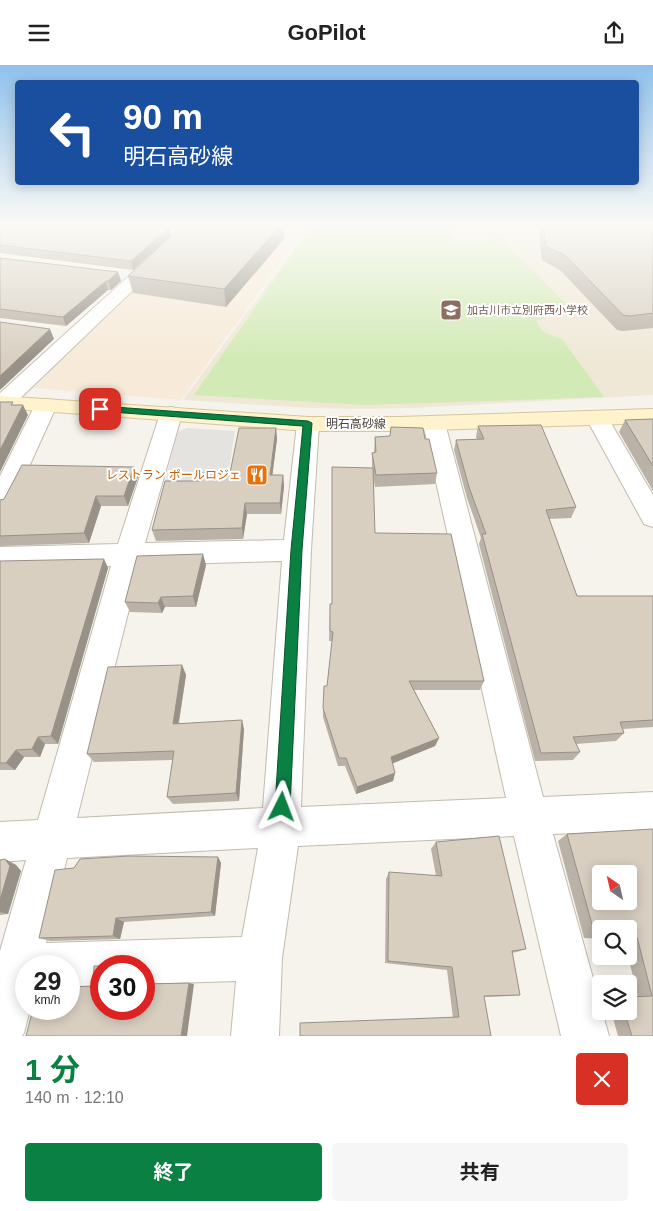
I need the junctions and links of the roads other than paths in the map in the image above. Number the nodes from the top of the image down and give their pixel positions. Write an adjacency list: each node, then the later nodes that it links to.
1 (145, 270): 3 (street)
2 (118, 275): 3 (street)
3 (138, 277): 5 (street)
4 (56, 332): 5 (street)
5 (75, 335): 6 (street)
6 (1, 403): 7 (main road, 明石高砂線)
7 (46, 405): 8 (main road, 明石高砂線); 13 (street)
8 (171, 414): 11 (main road, 明石高砂線); 16 (street)
9 (653, 416): 10 (main road, 明石高砂線)
10 (597, 418): 12 (main road, 明石高砂線); 14 (street)
11 (308, 423): 12 (main road, 明石高砂線); 15 (street)
12 (434, 423): 19 (street)
13 (0, 502)
14 (653, 517)
15 (297, 550): 16 (street); 20 (street)
16 (128, 556): 17 (street); 21 (street)
17 (0, 558)
18 (653, 811): 19 (street)
19 (529, 817): 20 (street); 29 (street)
20 (281, 827): 21 (street); 24 (street)
21 (53, 841): 22 (street); 23 (street)
22 (0, 842)
23 (23, 955)
24 (260, 958): 25 (street); 28 (street)
25 (80, 965)
26 (15, 984): 27 (street)
27 (0, 1033)
28 (255, 1036)
29 (585, 1036)

